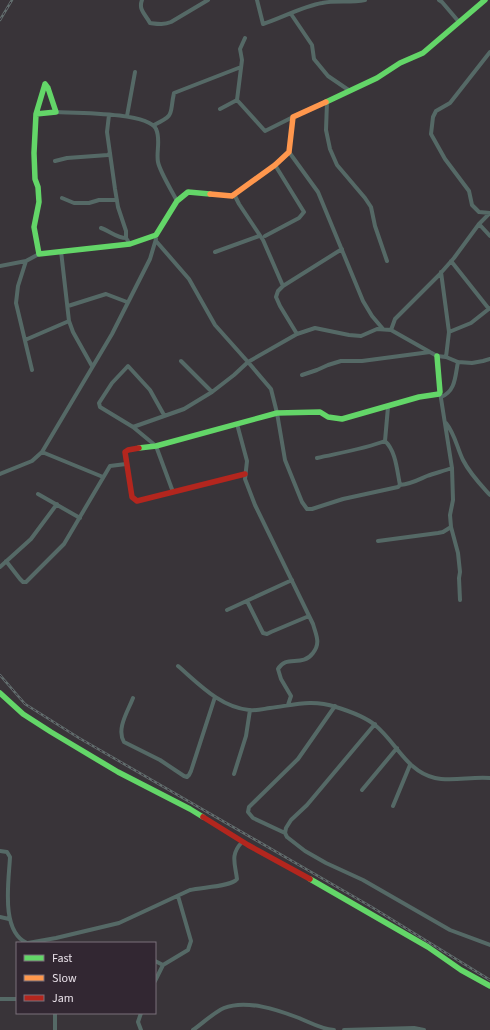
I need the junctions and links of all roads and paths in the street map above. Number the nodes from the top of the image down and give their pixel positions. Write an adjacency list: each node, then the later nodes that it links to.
1 (142, 0): 2 (street)
2 (208, 0)
3 (257, 0): 7 (street)
4 (365, 0): 7 (street)
5 (439, 0): 8 (street)
6 (485, 0): 8 (street)
7 (291, 14): 13 (street)
8 (459, 22): 13 (street)
9 (245, 38): 11 (street)
10 (490, 52): 31 (street)
11 (240, 67): 14 (street); 22 (street)
12 (135, 72): 20 (street)
13 (350, 91): 15 (street)
14 (237, 100): 16 (street); 21 (street)
15 (327, 102): 21 (street); 45 (street)
16 (220, 109)
17 (56, 112): 18 (street); 18 (street); 19 (street)
18 (36, 114): 43 (street)
19 (109, 115): 20 (street); 24 (street)
20 (127, 116): 22 (street)
21 (293, 118): 23 (street)
22 (154, 125): 30 (street)
23 (289, 152): 26 (street); 40 (street)
24 (110, 153): 25 (street); 29 (street)
25 (55, 162)
26 (275, 165): 27 (street); 36 (street)
27 (234, 194): 30 (street); 35 (street)
28 (62, 198): 29 (street)
29 (117, 200): 38 (street)
30 (177, 201): 34 (street)
31 (490, 213): 32 (street)
32 (479, 224): 37 (street); 46 (street)
33 (101, 228): 38 (street)
34 (156, 235): 38 (street); 39 (street)
35 (259, 236): 42 (street); 49 (street)
36 (265, 236)
37 (490, 236)
38 (128, 241): 41 (street)
39 (156, 241): 50 (street); 64 (street)
40 (342, 249): 49 (street); 54 (street)
41 (61, 251): 43 (street); 51 (street)
42 (215, 252)
43 (39, 254): 44 (street)
44 (26, 261): 47 (street); 58 (street)
45 (387, 261)
46 (451, 262): 48 (street); 52 (street)
47 (0, 266)
48 (441, 272): 55 (street); 56 (street)
49 (283, 286): 57 (street)
50 (127, 302): 51 (street); 66 (street)
51 (68, 306): 53 (street)
52 (489, 309): 56 (street)
53 (70, 321): 58 (street); 66 (street)
54 (383, 328): 55 (street); 57 (street)
55 (391, 330): 59 (street)
56 (449, 332): 61 (street)
57 (297, 334): 64 (street)
58 (25, 340): 67 (street)
59 (430, 352): 60 (street); 68 (street)
60 (437, 356): 61 (street); 70 (street)
61 (446, 357): 65 (street)
62 (490, 359): 65 (street)
63 (181, 361): 69 (street)
64 (248, 362): 69 (street); 72 (street)
65 (458, 362): 70 (street)
66 (92, 366): 79 (street)
67 (32, 370)
68 (302, 375)
69 (212, 392): 73 (street)
70 (440, 394): 71 (street); 74 (street)
71 (388, 406): 72 (street); 77 (street)
72 (277, 413): 75 (street); 86 (street)
73 (164, 415): 76 (street); 76 (street)
74 (445, 421): 82 (street); 89 (street)
75 (237, 424): 78 (street); 84 (street)
76 (133, 427): 78 (street)
77 (385, 442): 80 (street); 86 (street)
78 (156, 446): 81 (street); 87 (street)
79 (42, 452): 83 (street); 85 (street)
80 (317, 458)
81 (126, 464): 85 (street); 87 (street)
82 (452, 468): 86 (street); 92 (street)
83 (0, 474)
84 (245, 474): 87 (street); 96 (street)
85 (103, 476): 91 (street)
86 (400, 485)
87 (173, 492)
88 (38, 494): 90 (street)
89 (490, 495)
90 (57, 504): 91 (street); 94 (street)
91 (80, 518): 94 (street)
92 (451, 527): 93 (street); 97 (street)
93 (378, 541)
94 (6, 561): 95 (street)
95 (0, 567)
96 (292, 580): 98 (street); 100 (street)
97 (460, 600)
98 (247, 601): 99 (street); 100 (street)
99 (227, 610)
100 (309, 616): 105 (street)
101 (178, 666): 103 (street)
102 (0, 693): 116 (street)
103 (215, 697): 104 (street); 107 (street)
104 (133, 698)
105 (288, 705): 106 (street); 107 (street)
106 (335, 706): 108 (street); 115 (street)
107 (250, 710): 111 (street)
108 (374, 724): 109 (street); 115 (street)
109 (397, 748): 110 (street); 113 (street)
110 (410, 765): 112 (street); 114 (street)
111 (234, 774)
112 (490, 778)
113 (362, 790)
114 (393, 806)
115 (285, 833): 124 (street)
116 (242, 842): 118 (street); 128 (street)
117 (0, 851): 120 (street)
118 (178, 896): 121 (street); 126 (street)
119 (0, 917): 120 (street)
120 (9, 919): 122 (street)
121 (56, 941): 123 (street)
122 (25, 942)
123 (42, 942)
124 (490, 945)
125 (156, 962): 126 (street)
126 (163, 965): 127 (street)
127 (156, 979)
128 (490, 986)
129 (0, 999): 130 (street)
130 (16, 999)
131 (55, 1014): 133 (street)
132 (141, 1014): 134 (street)
133 (55, 1030)
134 (141, 1030)
135 (194, 1030): 136 (street)
136 (334, 1030)
137 (344, 1030): 138 (street)
138 (424, 1030)

